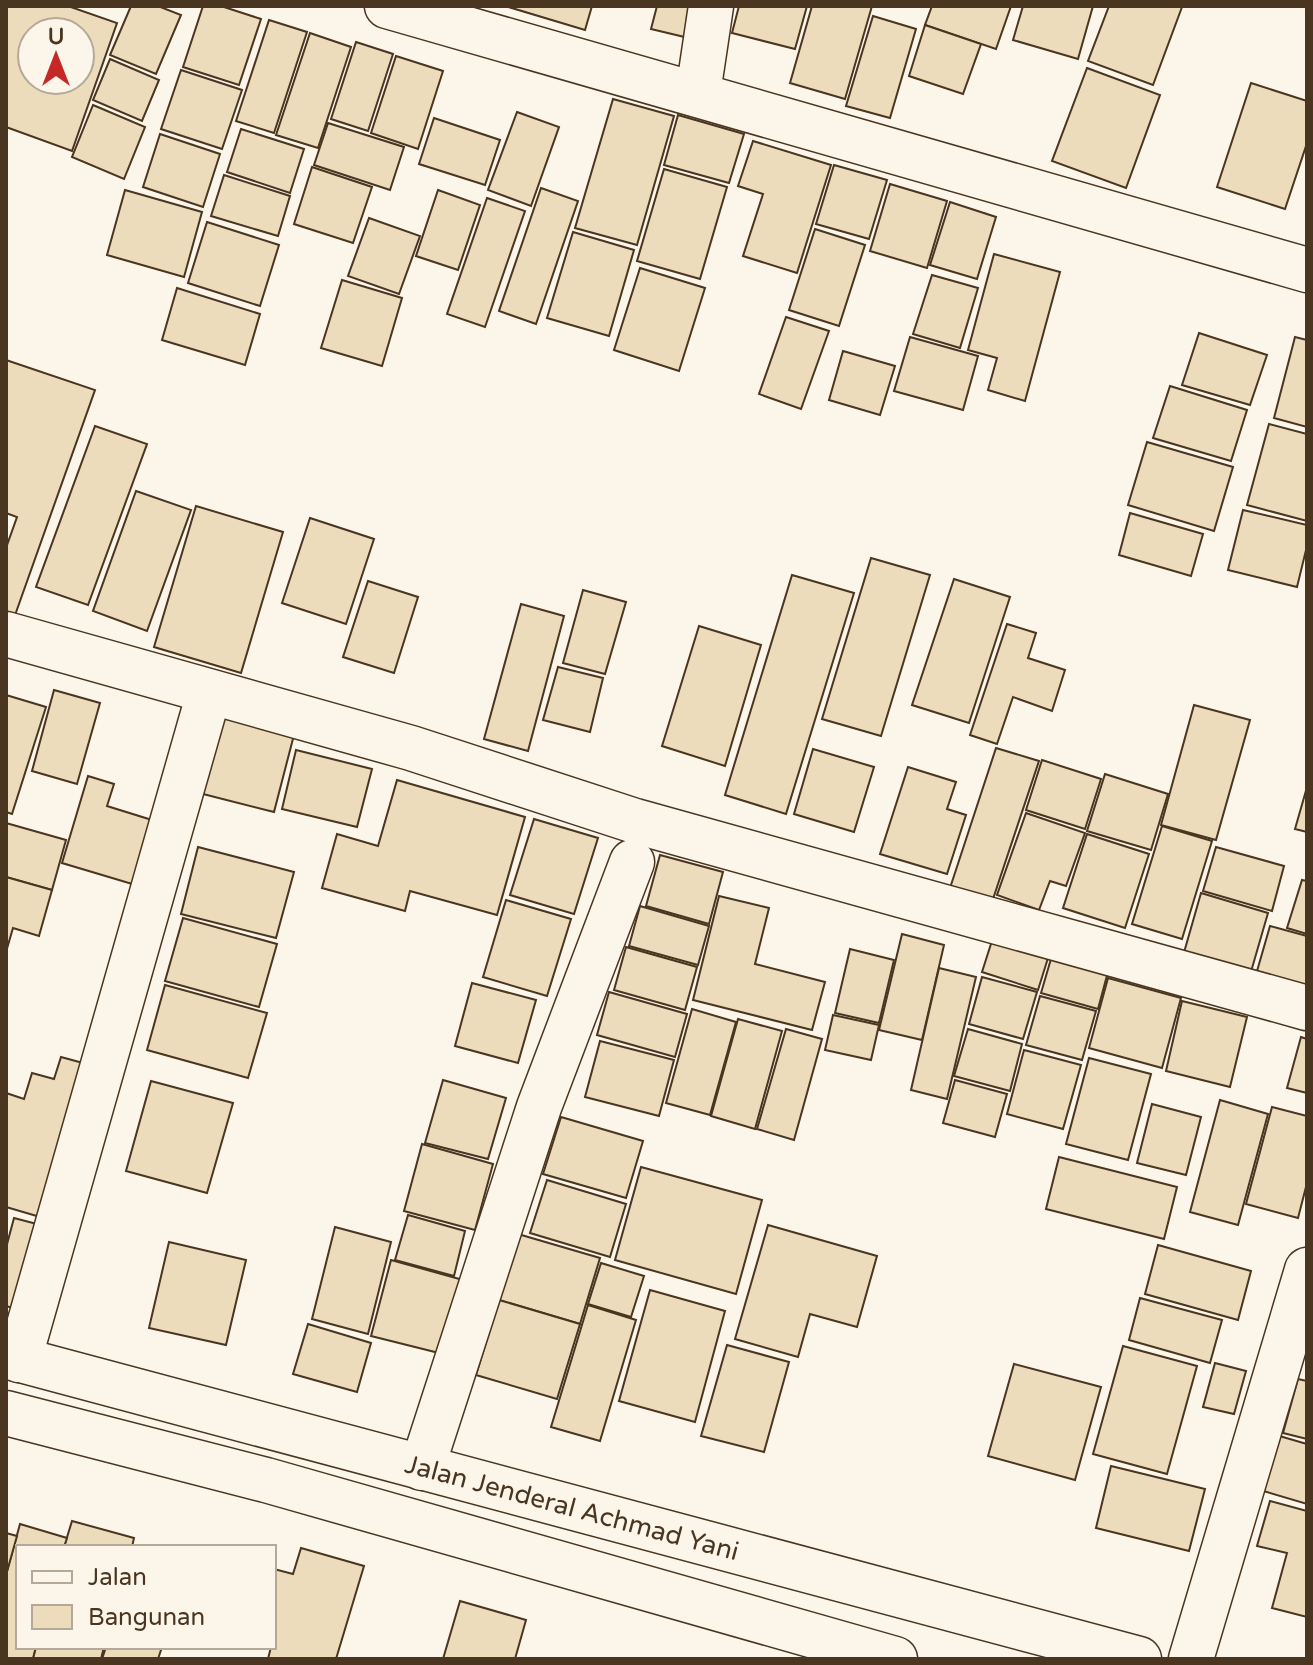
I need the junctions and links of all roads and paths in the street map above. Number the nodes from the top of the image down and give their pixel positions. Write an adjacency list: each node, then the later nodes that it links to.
1 (387, 6): 3 (street)
2 (711, 6): 3 (street)
3 (698, 93): 4 (street)
4 (1307, 270)
5 (6, 634): 6 (street)
6 (209, 693): 8 (street); 10 (street)
7 (632, 862): 12 (street)
8 (1307, 1008)
9 (1307, 1270): 15 (street)
10 (12, 1358): 12 (street, Jalan Jenderal Achmad Yani)
11 (6, 1413): 13 (street)
12 (422, 1468): 14 (street, Jalan Jenderal Achmad Yani)
13 (888, 1658)
14 (1139, 1659)
15 (1191, 1659)

